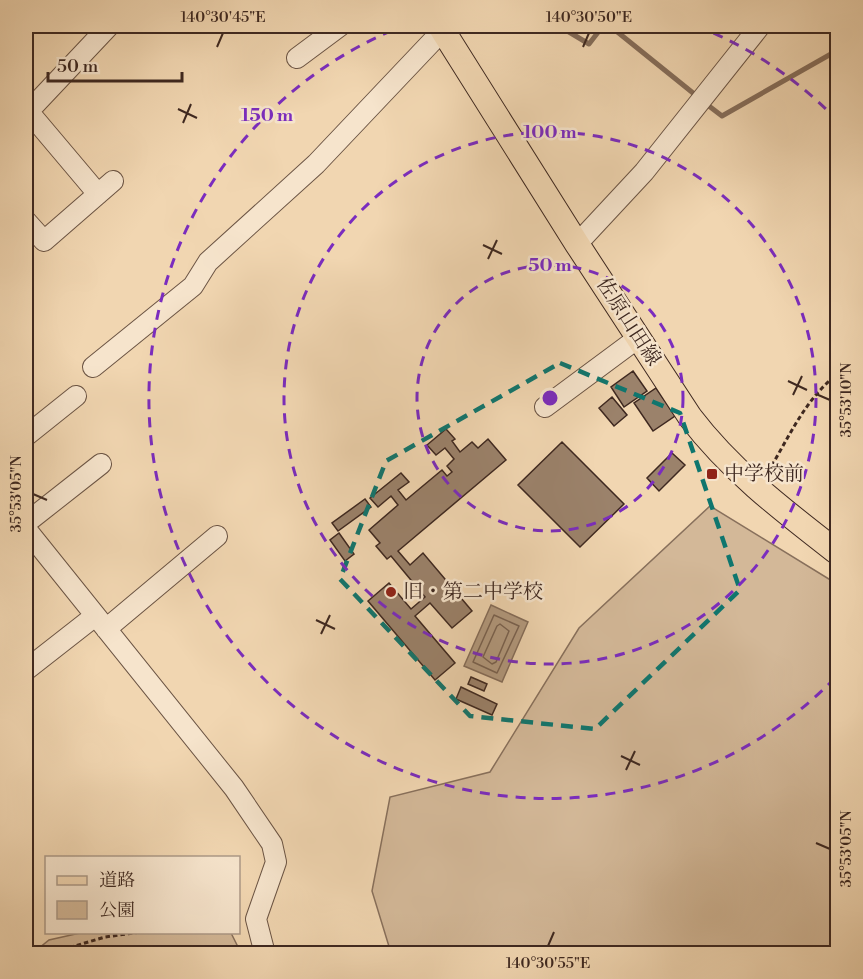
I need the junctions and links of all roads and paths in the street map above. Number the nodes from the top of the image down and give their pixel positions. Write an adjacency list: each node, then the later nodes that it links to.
1 (109, 26): 6 (street)
2 (340, 26): 5 (street)
3 (760, 26): 8 (street)
4 (441, 28): 8 (main road, 佐原山田線); 10 (street)
5 (297, 58)
6 (27, 112): 7 (street)
7 (26, 220)
8 (576, 244): 9 (main road, 佐原山田線)
9 (638, 338): 13 (street); 16 (main road, 佐原山田線)
10 (93, 367)
11 (837, 374): 16 (path)
12 (76, 396): 14 (street)
13 (545, 407)
14 (26, 436)
15 (101, 464): 17 (street)
16 (757, 489): 20 (main road, 佐原山田線)
17 (26, 524)
18 (26, 529): 21 (street)
19 (217, 537): 21 (street)
20 (837, 553)
21 (100, 622): 22 (street); 25 (street)
22 (26, 670)
23 (132, 934): 24 (path)
24 (48, 954)
25 (265, 954)

